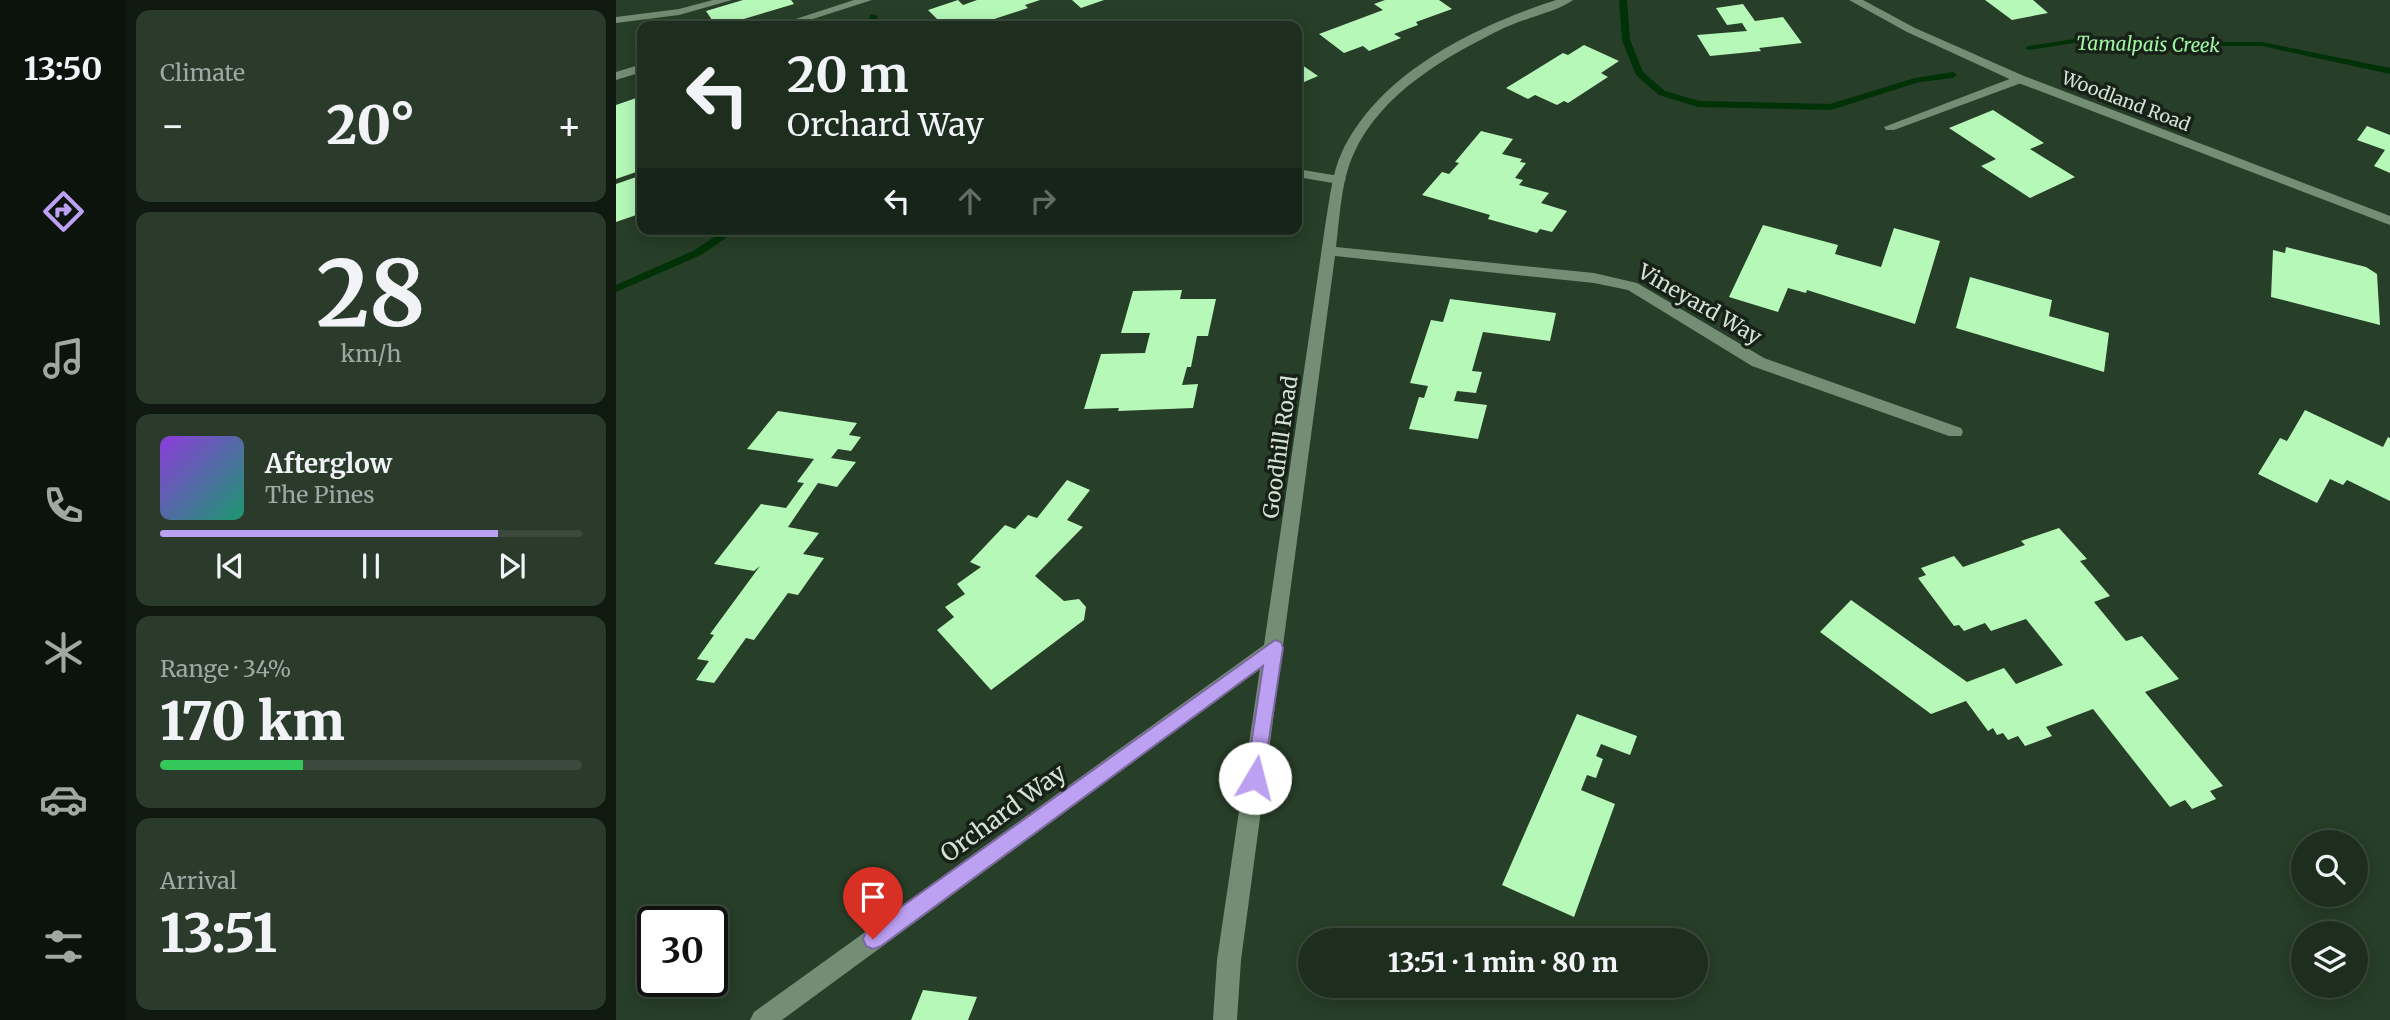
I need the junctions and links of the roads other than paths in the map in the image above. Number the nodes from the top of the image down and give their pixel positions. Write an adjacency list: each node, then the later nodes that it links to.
1 (726, 0): 5 (street)
2 (866, 0): 6 (street)
3 (1567, 0): 12 (street, Goodhill Road)
4 (1855, 0): 9 (street, Woodland Road)
5 (616, 19)
6 (797, 21)
7 (637, 70): 8 (street)
8 (616, 76)
9 (2020, 79): 10 (street); 13 (street, Woodland Road)
10 (1890, 127)
11 (1302, 174): 12 (street)
12 (1339, 180): 14 (street, Goodhill Road)
13 (2390, 221)
14 (1330, 251): 15 (street, Vineyard Way); 16 (street, Goodhill Road)
15 (1955, 432)
16 (1275, 648): 17 (street, Orchard Way); 18 (street, Goodhill Road)
17 (762, 1020)
18 (1225, 1020)

